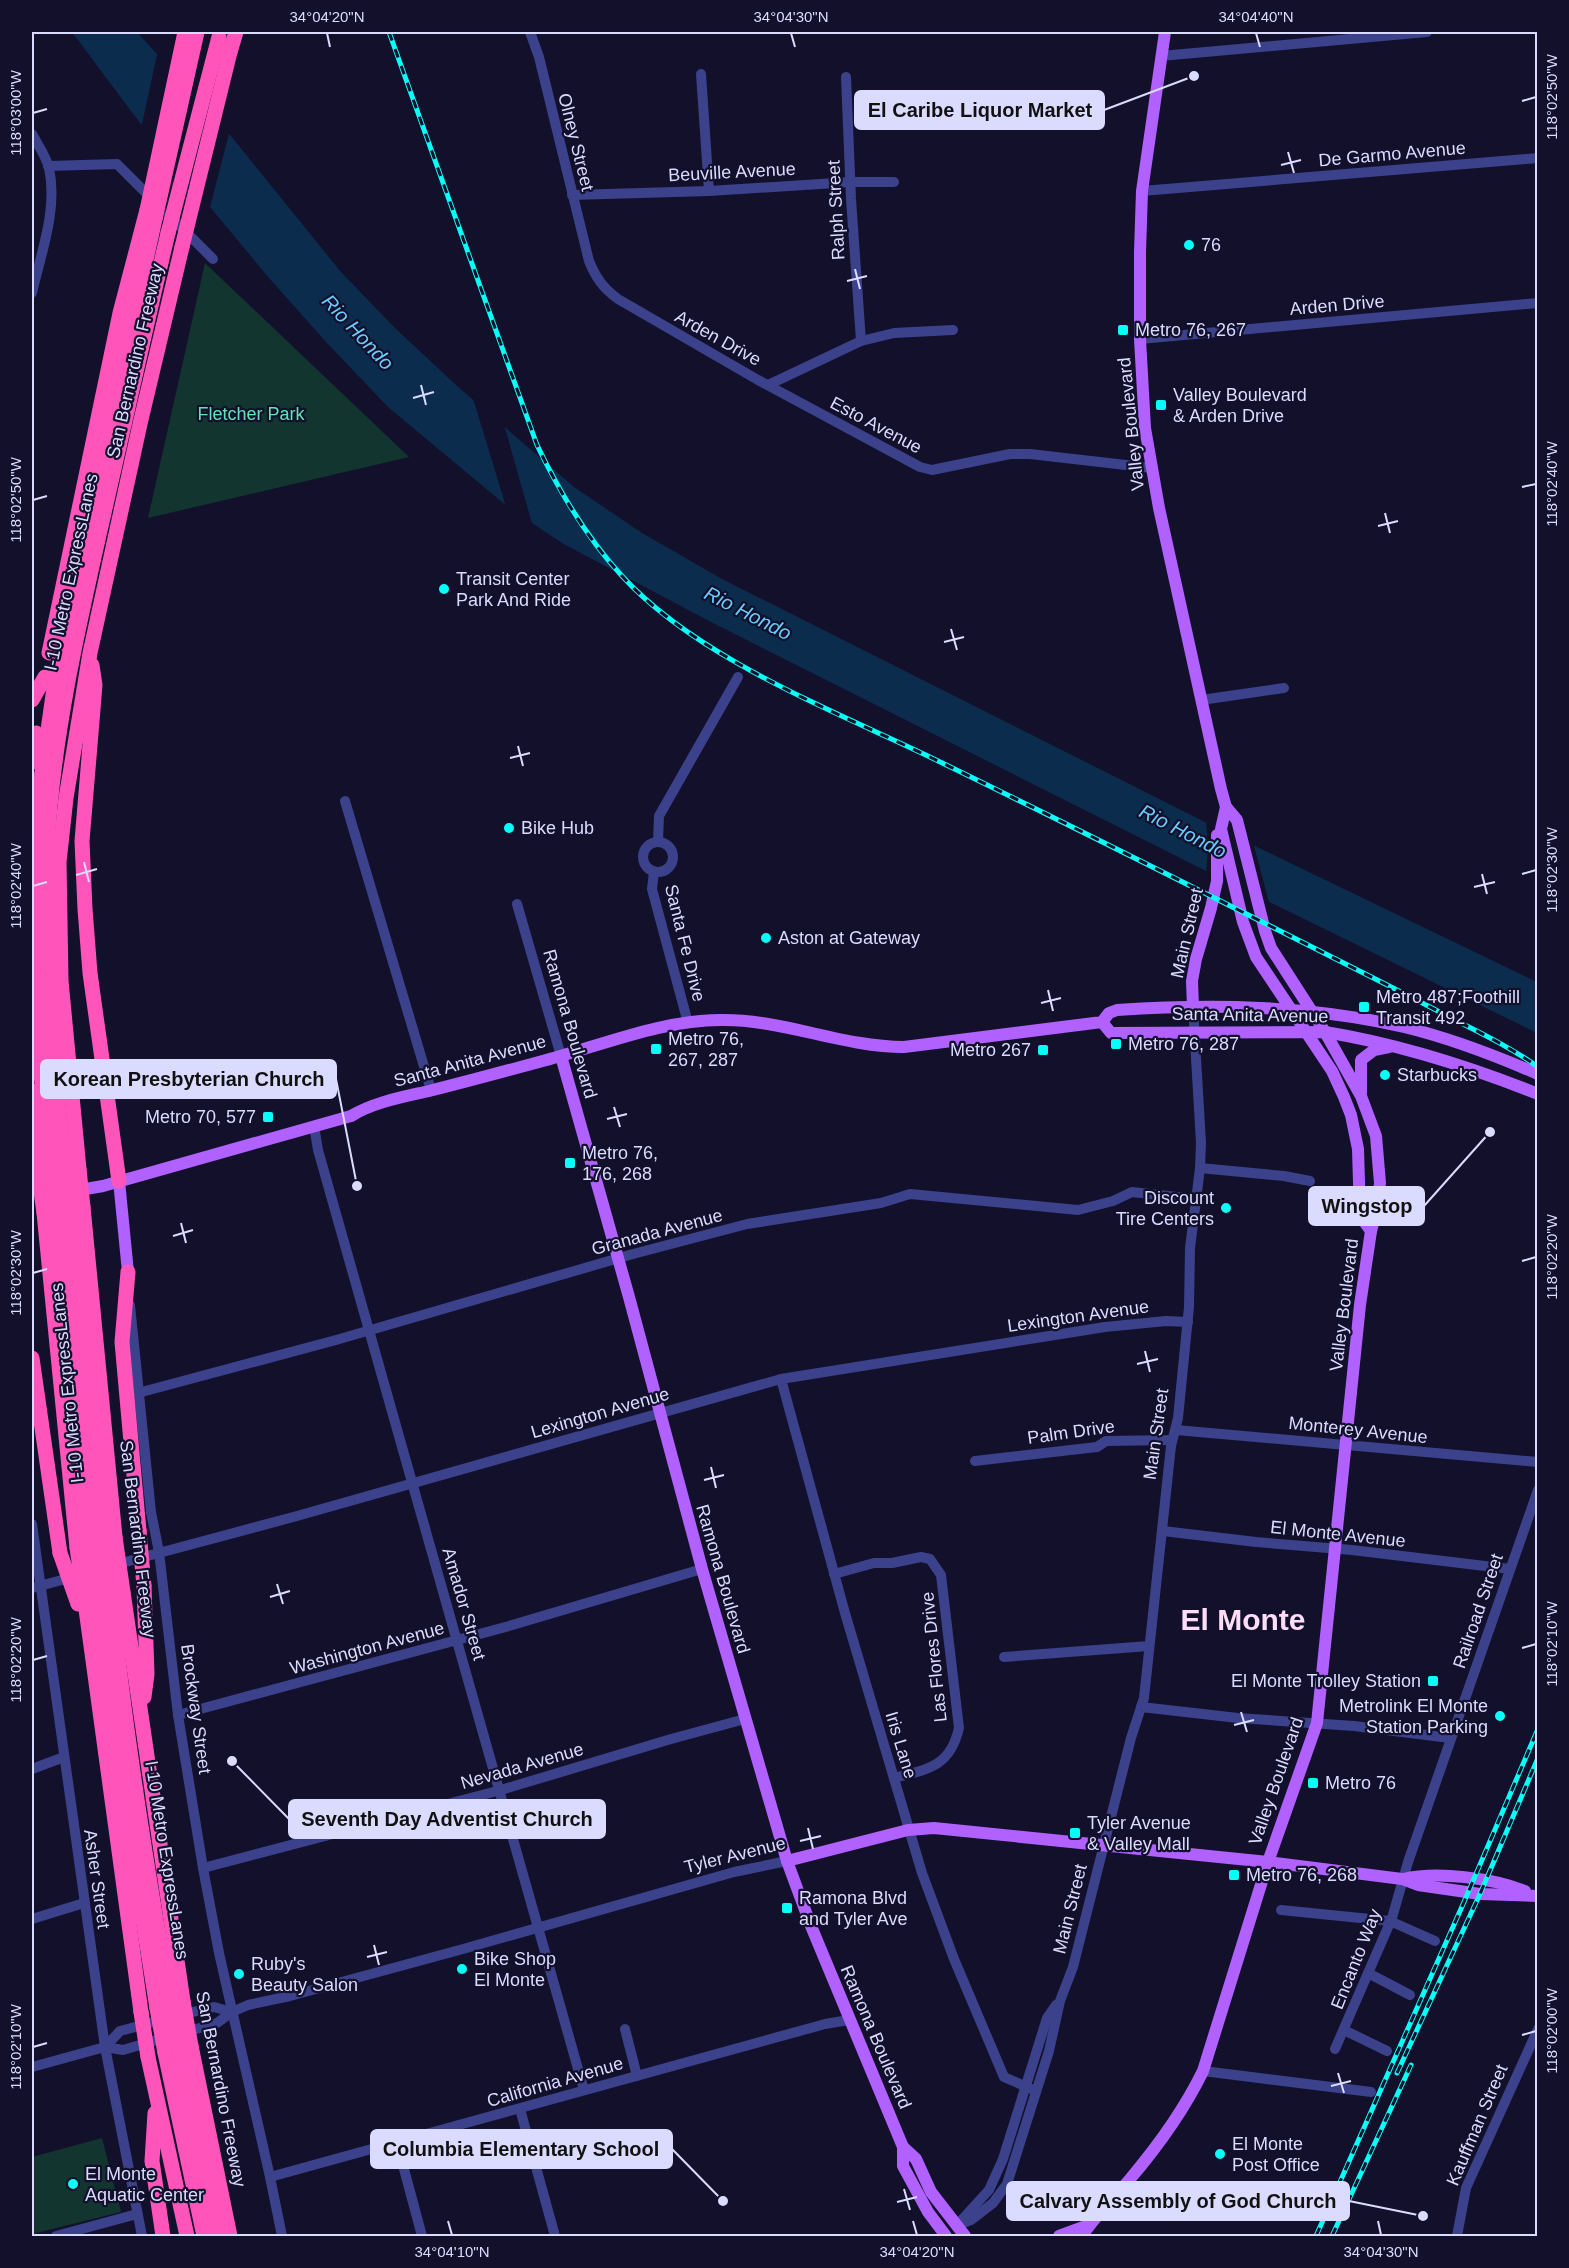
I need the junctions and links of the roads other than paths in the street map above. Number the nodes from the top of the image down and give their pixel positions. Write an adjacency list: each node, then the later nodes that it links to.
1 (185, 32): 19 (highway, San Bernardino Freeway, bridge)
2 (197, 32): 19 (highway, I-10 Metro ExpressLanes, bridge)
3 (236, 32): 25 (highway, San Bernardino Freeway, bridge)
4 (530, 32): 18 (street, Olney Street)
5 (1165, 32): 8 (main road, Valley Boulevard)
6 (1427, 32): 8 (street)
7 (220, 34): 22 (highway, I-10 Metro ExpressLanes, bridge)
8 (1161, 56): 17 (main road, Valley Boulevard)
9 (702, 75): 16 (street)
10 (846, 78): 14 (street, Ralph Street)
11 (32, 134): 13 (street)
12 (1538, 158): 17 (street, De Garmo Avenue)
13 (48, 166): 20 (street); 23 (street)
14 (851, 182): 15 (street, Beuville Avenue); 16 (street, Beuville Avenue); 28 (street, Ralph Street)
15 (894, 182)
16 (709, 191): 18 (street, Beuville Avenue)
17 (1142, 191): 27 (main road, Valley Boulevard)
18 (572, 195): 21 (street, Olney Street)
19 (151, 215): 32 (highway, San Bernardino Freeway); 63 (highway, I-10 Metro ExpressLanes)
20 (213, 259)
21 (589, 261): 29 (street, Arden Drive)
22 (161, 263): 25 (highway); 63 (highway, I-10 Metro ExpressLanes)
23 (32, 293)
24 (1538, 303): 27 (street, Arden Drive)
25 (163, 328): 31 (highway, San Bernardino Freeway)
26 (953, 330): 28 (street, Arden Drive)
27 (1140, 339): 30 (main road, Valley Boulevard)
28 (861, 341): 29 (street, Arden Drive)
29 (768, 385): 30 (street, Esto Avenue)
30 (1152, 468): 36 (main road, Valley Boulevard)
31 (90, 653): 63 (highway, San Bernardino Freeway); 64 (highway)
32 (45, 677): 35 (highway); 37 (highway, San Bernardino Freeway)
33 (738, 677): 41 (street)
34 (1284, 688): 36 (street)
35 (32, 700)
36 (1201, 700): 39 (main road, Valley Boulevard)
37 (32, 762)
38 (345, 801): 57 (street)
39 (1226, 807): 40 (main road, Valley Boulevard); 46 (main road, Valley Boulevard)
40 (1221, 829): 44 (main road, Main Street); 45 (main road, Valley Boulevard)
41 (658, 841): 42 (street); 42 (street)
42 (654, 872): 48 (street, Santa Fe Drive)
43 (517, 904): 54 (street, Ramona Boulevard)
44 (1193, 1006): 45 (main road, Santa Anita Avenue); 47 (main road, Santa Anita Avenue); 49 (street, Main Street)
45 (1290, 1010): 46 (main road, Santa Anita Avenue); 50 (main road, Valley Boulevard)
46 (1312, 1012): 51 (main road, Valley Boulevard); 53 (main road, Santa Anita Avenue)
47 (1102, 1022): 48 (main road, Santa Anita Avenue); 49 (main road, Santa Anita Avenue)
48 (688, 1023): 54 (main road, Santa Anita Avenue)
49 (1195, 1031): 50 (main road, Santa Anita Avenue); 62 (street, Main Street)
50 (1304, 1032): 51 (main road, Santa Anita Avenue); 69 (main road, Valley Boulevard)
51 (1325, 1032): 52 (main road, Santa Anita Avenue); 60 (main road, Valley Boulevard)
52 (1395, 1046): 55 (main road, Santa Anita Avenue); 60 (main road)
53 (1483, 1051): 55 (main road); 56 (main road, Santa Anita Avenue)
54 (561, 1056): 57 (main road, Santa Anita Avenue); 70 (main road, Ramona Boulevard)
55 (1451, 1061): 59 (main road, Santa Anita Avenue)
56 (1538, 1074)
57 (431, 1090): 61 (main road, Santa Anita Avenue)
58 (32, 1091): 63 (highway, San Bernardino Freeway)
59 (1538, 1094)
60 (1361, 1096): 69 (main road, Valley Boulevard)
61 (314, 1126): 64 (main road, Santa Anita Avenue); 73 (street, Amador Street)
62 (1200, 1168): 65 (street); 67 (street, Main Street)
63 (59, 1173): 68 (highway, San Bernardino Freeway, bridge); 68 (highway, San Bernardino Freeway, bridge)
64 (118, 1181): 66 (main road, Santa Anita Avenue); 71 (main road, Brockway Street)
65 (1310, 1181)
66 (32, 1198)
67 (1195, 1199): 70 (street, Granada Avenue); 72 (street, Main Street)
68 (63, 1210): 86 (highway, San Bernardino Freeway); 86 (highway, San Bernardino Freeway)
69 (1371, 1230): 79 (main road, Valley Boulevard)
70 (618, 1259): 73 (street, Granada Avenue); 77 (main road, Ramona Boulevard)
71 (128, 1272): 76 (street, Brockway Street); 98 (highway, bridge)
72 (1188, 1322): 75 (street, Lexington Avenue); 78 (street, Main Street)
73 (369, 1331): 76 (street, Granada Avenue); 82 (street, Amador Street)
74 (32, 1358): 93 (highway, bridge)
75 (781, 1379): 77 (street, Lexington Avenue); 91 (street, Iris Lane)
76 (138, 1393): 88 (street, Brockway Street)
77 (659, 1413): 82 (street, Lexington Avenue); 89 (main road, Ramona Boulevard)
78 (1174, 1435): 79 (street, Monterey Avenue); 80 (street, Palm Drive); 85 (street, Main Street)
79 (1346, 1444): 81 (street, Monterey Avenue); 87 (main road, Valley Boulevard)
80 (975, 1461)
81 (1538, 1462)
82 (414, 1484): 88 (street, Lexington Avenue); 94 (street, Amador Street)
83 (1538, 1490): 90 (street, Railroad Street)
84 (32, 1524): 92 (street, Asher Street)
85 (1163, 1531): 87 (street, El Monte Avenue); 95 (street, Main Street)
86 (97, 1543): 93 (highway, San Bernardino Freeway, bridge); 93 (highway, San Bernardino Freeway, bridge)
87 (1334, 1549): 90 (street, El Monte Avenue); 101 (main road, Valley Boulevard)
88 (159, 1552): 92 (street, Lexington Avenue); 99 (street, Brockway Street)
89 (702, 1569): 94 (street, Washington Avenue); 100 (main road, Ramona Boulevard)
90 (1510, 1569): 102 (street, Railroad Street)
91 (834, 1574): 105 (street, Iris Lane); 105 (street, Las Flores Drive)
92 (35, 1587): 103 (street, Asher Street)
93 (97, 1600): 98 (highway, San Bernardino Freeway); 123 (highway, I-10 Metro ExpressLanes); 140 (highway, San Bernardino Freeway, bridge)
94 (457, 1640): 99 (street, Washington Avenue); 106 (street, Amador Street)
95 (1149, 1646): 96 (street); 97 (street, Main Street)
96 (1004, 1657)
97 (1141, 1707): 101 (street); 108 (street, Main Street)
98 (142, 1712): 123 (highway, San Bernardino Freeway)
99 (178, 1715): 111 (street, Brockway Street)
100 (745, 1719): 106 (street, Nevada Avenue); 109 (main road, Ramona Boulevard)
101 (1317, 1723): 102 (street); 110 (main road, Valley Boulevard)
102 (1450, 1738): 112 (street, Railroad Street)
103 (64, 1757): 104 (street); 114 (street, Asher Street)
104 (32, 1770)
105 (894, 1778): 107 (street, Iris Lane)
106 (501, 1790): 111 (street, Nevada Avenue); 118 (street, Amador Street)
107 (908, 1830): 108 (main road, Tyler Avenue); 109 (main road, Tyler Avenue); 136 (street, Iris Lane)
108 (1105, 1846): 110 (main road, Tyler Avenue); 122 (street, Main Street)
109 (787, 1861): 118 (street, Tyler Avenue); 125 (main road, Ramona Boulevard)
110 (1268, 1862): 112 (main road, Tyler Avenue); 134 (main road, Valley Boulevard)
111 (203, 1868): 124 (street, Brockway Street)
112 (1402, 1879): 113 (main road, Tyler Avenue); 117 (street, Encanto Way)
113 (1535, 1896)
114 (84, 1903): 116 (street); 129 (street, Asher Street)
115 (1281, 1910): 117 (street)
116 (32, 1919)
117 (1390, 1921): 119 (street); 120 (street, Encanto Way)
118 (539, 1927): 124 (street, Tyler Avenue); 137 (street, Amador Street)
119 (1435, 1941)
120 (1368, 1973): 121 (street); 128 (street, Encanto Way)
121 (1410, 1995)
122 (1060, 2001): 136 (street, Main Street); 138 (street, Main Street)
123 (170, 2004): 130 (highway, San Bernardino Freeway, bridge); 130 (highway, I-10 Metro ExpressLanes, bridge)
124 (232, 2012): 129 (street, Tyler Avenue); 129 (street, Tyler Avenue); 144 (street, Brockway Street)
125 (849, 2020): 135 (street, California Avenue); 143 (main road, Ramona Boulevard)
126 (625, 2029): 135 (street)
127 (1538, 2029): 162 (street, Kauffman Street)
128 (1344, 2030): 131 (street, Encanto Way); 132 (street)
129 (105, 2047): 133 (street, Tyler Avenue); 145 (street, Asher Street)
130 (178, 2049): 152 (highway, I-10 Metro ExpressLanes); 153 (highway, I-10 Metro ExpressLanes); 154 (highway, San Bernardino Freeway)
131 (1335, 2049)
132 (1387, 2051)
133 (32, 2067)
134 (1203, 2071): 139 (street); 147 (main road, Valley Boulevard)
135 (637, 2076): 137 (street, California Avenue)
136 (1024, 2087): 138 (street, Iris Lane); 146 (street, Main Street)
137 (585, 2090): 141 (street, California Avenue)
138 (1036, 2091): 146 (street, Main Street)
139 (1371, 2092)
140 (156, 2095): 150 (highway); 151 (highway, San Bernardino Freeway)
141 (520, 2109): 142 (street, California Avenue); 157 (street)
142 (396, 2143): 144 (street, California Avenue); 156 (street)
143 (903, 2147): 146 (main road, Ramona Boulevard); 158 (main road, Ramona Boulevard)
144 (270, 2177): 155 (street, Brockway Street)
145 (137, 2214): 148 (street); 149 (street, Asher Street)
146 (957, 2225): 159 (main road, Ramona Boulevard)
147 (1089, 2225): 160 (main road, Valley Boulevard); 161 (main road, Valley Boulevard)
148 (56, 2236)
149 (142, 2236)
150 (163, 2236)
151 (187, 2236)
152 (204, 2236)
153 (217, 2236)
154 (230, 2236)
155 (282, 2236)
156 (422, 2236)
157 (555, 2236)
158 (946, 2236)
159 (965, 2236)
160 (1059, 2236)
161 (1082, 2236)
162 (1457, 2236)

